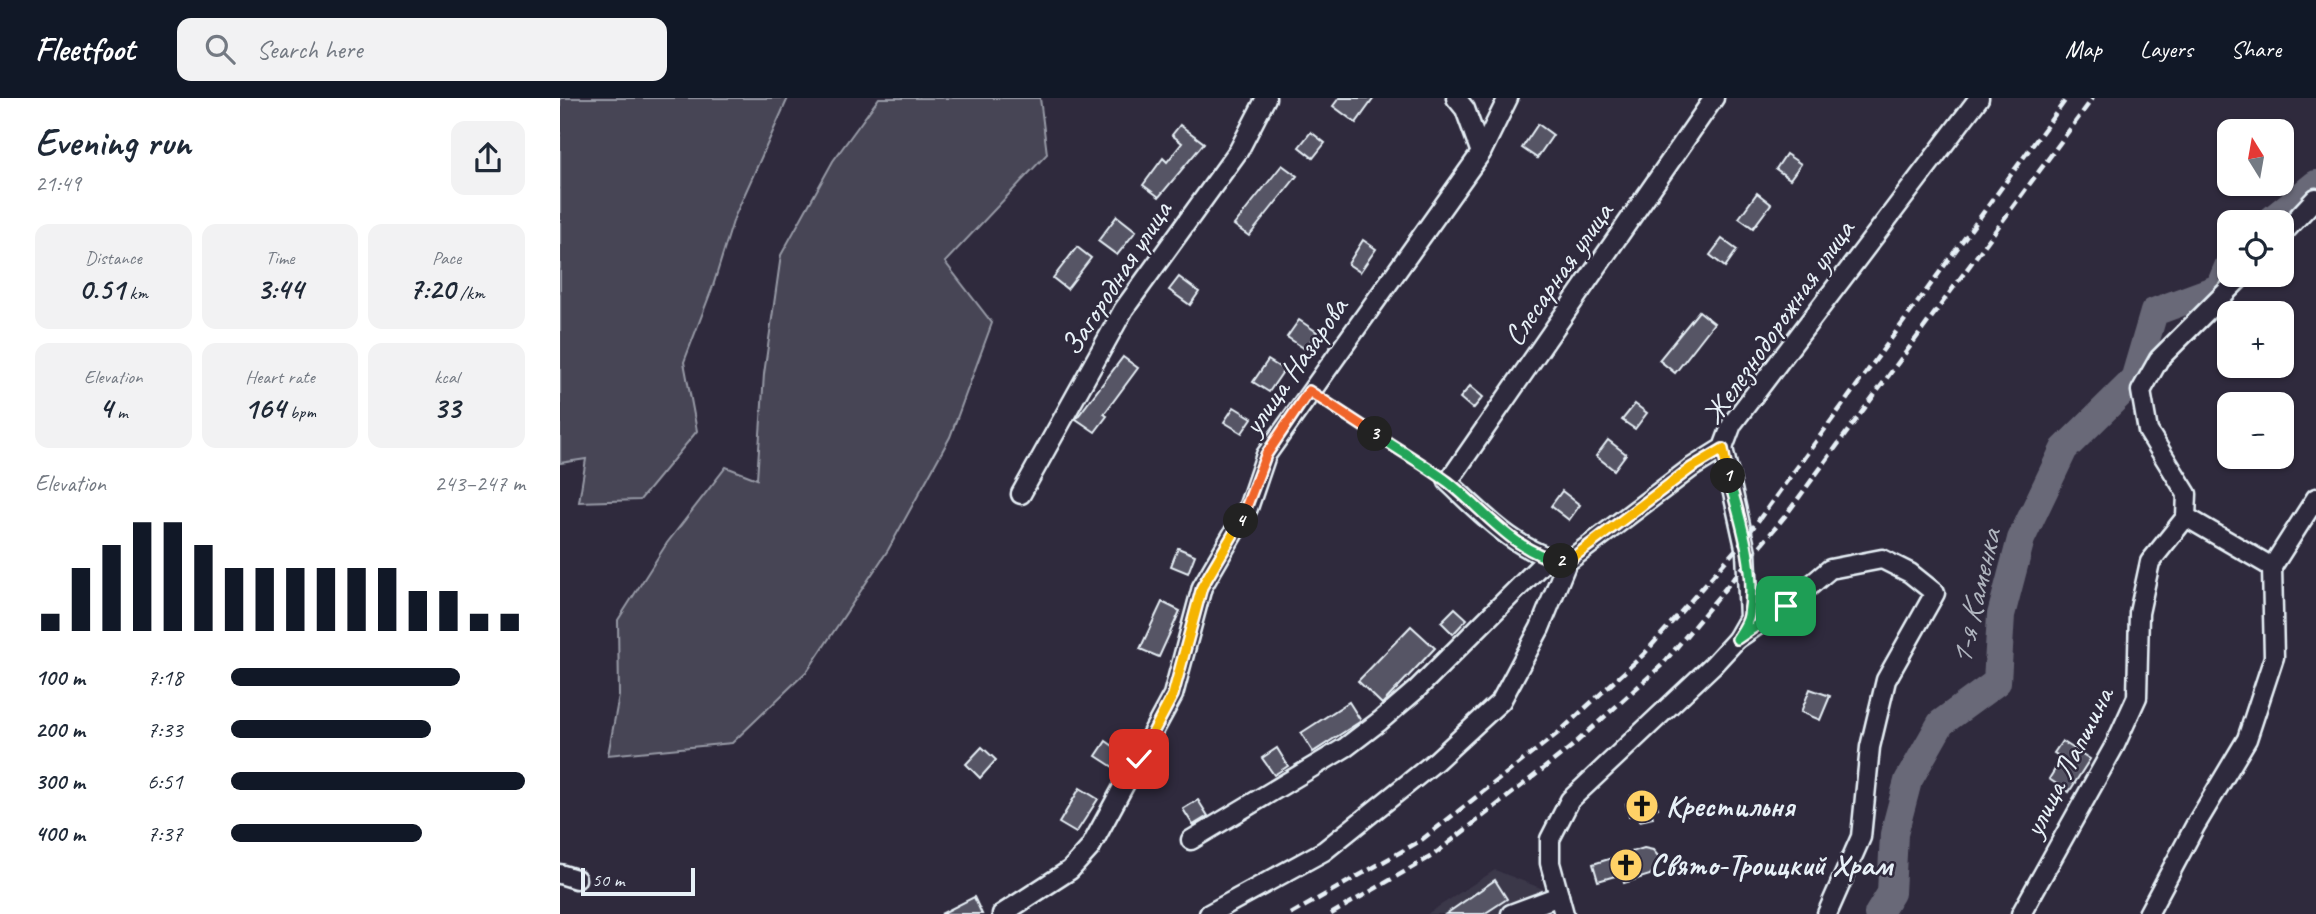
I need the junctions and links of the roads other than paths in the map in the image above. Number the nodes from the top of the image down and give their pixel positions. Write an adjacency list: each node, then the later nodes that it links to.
1 (1266, 98): 11 (street, Загородная улица)
2 (1456, 98): 6 (street)
3 (1508, 98): 6 (street, улица Назарова)
4 (1714, 98): 14 (street, Слесарная улица)
5 (1979, 98): 10 (street, Железнодорожная улица)
6 (1481, 153): 20 (street, улица Назарова)
7 (2316, 198): 8 (street)
8 (2294, 221)
9 (2231, 287): 13 (street)
10 (1723, 449): 15 (street, Железнодорожная улица); 17 (street)
11 (1021, 494)
12 (2316, 498): 16 (street)
13 (2186, 517): 16 (street); 25 (street, улица Лапшина)
14 (1547, 559): 15 (street); 18 (street)
15 (1567, 562): 21 (street)
16 (2272, 567): 26 (street)
17 (1737, 639): 19 (street); 24 (street)
18 (1191, 840)
19 (1559, 895): 22 (street); 23 (street)
20 (1002, 914)
21 (1209, 914)
22 (1511, 914)
23 (1564, 914)
24 (1827, 914)
25 (2021, 914)
26 (2148, 914)

